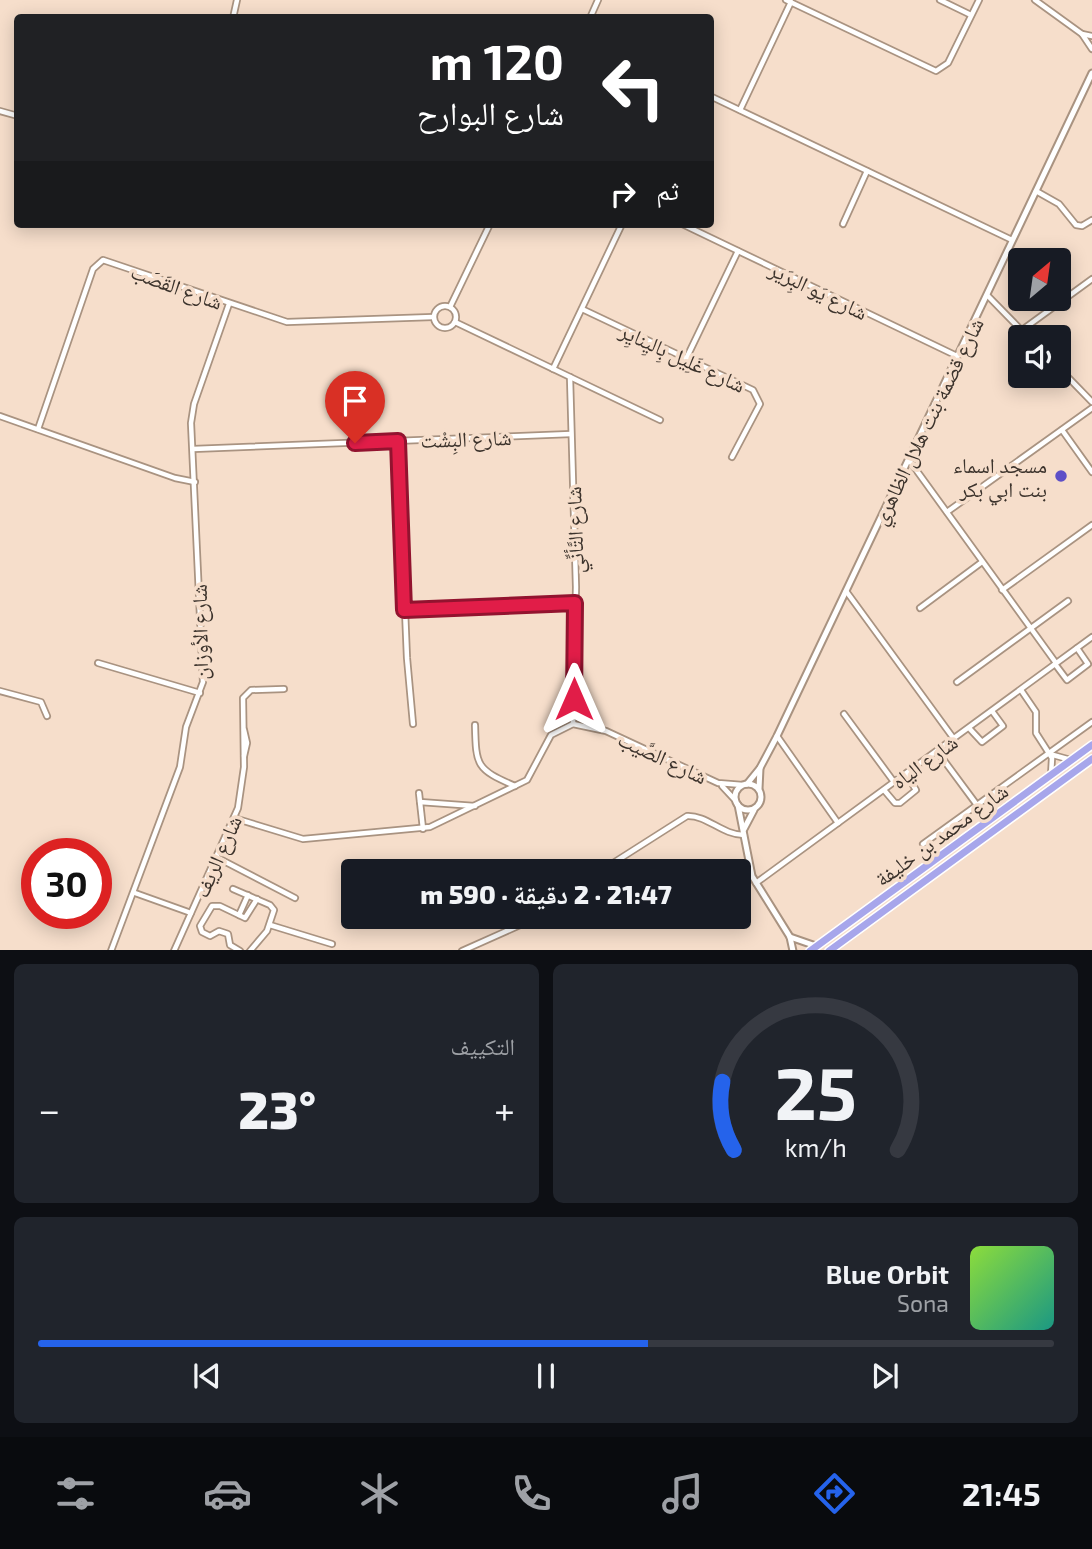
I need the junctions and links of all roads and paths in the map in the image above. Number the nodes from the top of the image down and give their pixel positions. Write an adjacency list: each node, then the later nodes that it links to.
1 (940, 0): 5 (street)
2 (979, 0): 5 (street)
3 (1035, 0): 6 (street)
4 (788, 1): 5 (street); 11 (street)
5 (971, 15)
6 (1082, 34): 7 (street); 8 (street)
7 (1092, 36)
8 (1092, 49)
9 (1092, 71): 13 (street, شارع قضمة بنت هلال الظاهري)
10 (714, 98): 11 (street)
11 (740, 110): 12 (street)
12 (867, 171): 15 (street); 19 (street)
13 (1036, 191): 14 (street); 19 (street, شارع قضمة بنت هلال الظاهري)
14 (1092, 220)
15 (843, 224)
16 (488, 228): 24 (street)
17 (620, 228): 25 (street)
18 (689, 228): 20 (street, شارع يَو البِرَير)
19 (1013, 240): 22 (street, شارع قضمة بنت هلال الظاهري)
20 (738, 251): 30 (street, شارع يَو البِرَير); 31 (street)
21 (1092, 279): 29 (street)
22 (987, 295): 28 (street); 30 (street, شارع قضمة بنت هلال الظاهري)
23 (229, 304): 26 (street, شارع القَصَب); 38 (street, شارع القَصَب); 42 (street, شارع الأوزان)
24 (450, 307): 26 (street); 27 (street)
25 (582, 309): 31 (street, شارع غَلِيل بِاليِنايِر); 32 (street)
26 (433, 317): 27 (street)
27 (455, 322): 32 (street)
28 (1017, 325)
29 (1029, 325)
30 (957, 356): 44 (street, شارع قضمة بنت هلال الظاهري)
31 (686, 359): 43 (street, شارع غَلِيل بِاليِنايِر)
32 (553, 369): 33 (street)
33 (570, 377): 37 (street); 40 (street, شارع التَّأنِّي)
34 (1071, 381): 35 (street)
35 (1092, 405): 39 (street)
36 (0, 416): 38 (street)
37 (660, 421)
38 (38, 429): 46 (street)
39 (1062, 430): 45 (street); 47 (street)
40 (571, 434): 41 (street, شارع البِشْت); 53 (street, شارع التَّأنِّي)
41 (398, 441): 42 (street, شارع البِشْت); 55 (street)
42 (193, 449): 46 (street, شارع الأوزان)
43 (732, 457)
44 (909, 460): 47 (street); 51 (street, شارع قضمة بنت هلال الظاهري)
45 (1092, 472)
46 (195, 482): 65 (street, شارع الأوزان)
47 (947, 512): 49 (street)
48 (1092, 524): 50 (street)
49 (982, 562): 50 (street); 54 (street)
50 (1002, 590): 56 (street)
51 (846, 591): 74 (street, شارع قضمة بنت هلال الظاهري); 75 (street)
52 (1068, 601): 56 (street)
53 (575, 603): 55 (street); 71 (street, شارع التَّأنِّي)
54 (920, 608)
55 (404, 610): 70 (street)
56 (1031, 628): 60 (street); 61 (street)
57 (1092, 637): 58 (street, شارع الياه)
58 (1077, 648): 60 (street, شارع الياه); 60 (street)
59 (98, 663): 65 (street)
60 (1055, 664): 63 (street, شارع الياه)
61 (957, 682)
62 (284, 689): 96 (street, شارع الريف)
63 (1021, 690): 66 (street, شارع الياه); 78 (street)
64 (0, 691): 68 (street)
65 (200, 693): 105 (street, شارع الأوزان)
66 (992, 711): 73 (street, شارع الياه); 73 (street)
67 (844, 714): 84 (street)
68 (47, 716)
69 (1092, 722): 78 (street)
70 (414, 724)
71 (573, 724): 85 (street, شارع الصَّيب); 87 (street)
72 (475, 725): 87 (street)
73 (969, 727): 75 (street, شارع الياه)
74 (777, 736): 81 (street, شارع قضمة بنت هلال الظاهري); 97 (street)
75 (954, 739): 77 (street, شارع الياه)
76 (1092, 745): 80 (highway, شارع محمد بن خليفة)
77 (937, 751): 82 (street, شارع الياه); 93 (street)
78 (1050, 752): 80 (street); 83 (street); 93 (street)
79 (1092, 759): 122 (highway, شارع محمد بن خليفة)
80 (1072, 760): 83 (highway, شارع محمد بن خليفة)
81 (760, 768): 86 (street, شارع قضمة بنت هلال الظاهري); 88 (street, شارع قضمة بنت هلال الظاهري)
82 (906, 774): 84 (street, شارع الياه); 89 (street)
83 (1051, 776): 115 (highway, شارع محمد بن خليفة)
84 (894, 782): 89 (street, شارع الياه)
85 (718, 783): 86 (street, شارع الصَّيب); 92 (street, شارع الصَّيب)
86 (745, 785): 88 (street); 92 (street)
87 (516, 786): 94 (street)
88 (759, 790): 95 (street)
89 (884, 790): 97 (street, شارع الياه)
90 (419, 793): 91 (street)
91 (419, 802): 94 (street); 98 (street)
92 (737, 803): 95 (street); 99 (street)
93 (977, 805): 100 (street)
94 (476, 806): 98 (street)
95 (755, 808): 99 (street)
96 (234, 818): 98 (street); 101 (street, شارع الريف)
97 (838, 823): 103 (street, شارع الياه)
98 (423, 828)
99 (744, 833): 102 (street); 103 (street)
100 (923, 844)
101 (216, 857): 107 (street); 109 (street, شارع الريف)
102 (620, 859)
103 (755, 884): 113 (street)
104 (233, 889): 106 (street)
105 (135, 893): 109 (street); 116 (street, شارع الأوزان)
106 (248, 895): 108 (street); 110 (street)
107 (295, 898)
108 (257, 900): 110 (street); 111 (street)
109 (191, 913): 117 (street, شارع الريف)
110 (239, 915): 118 (street)
111 (270, 925): 114 (street); 119 (street)
112 (510, 929): 120 (street)
113 (790, 937): 115 (street); 121 (street)
114 (332, 944)
115 (813, 948)
116 (111, 950)
117 (174, 950)
118 (240, 950)
119 (250, 950)
120 (462, 950)
121 (793, 950)
122 (829, 950)

